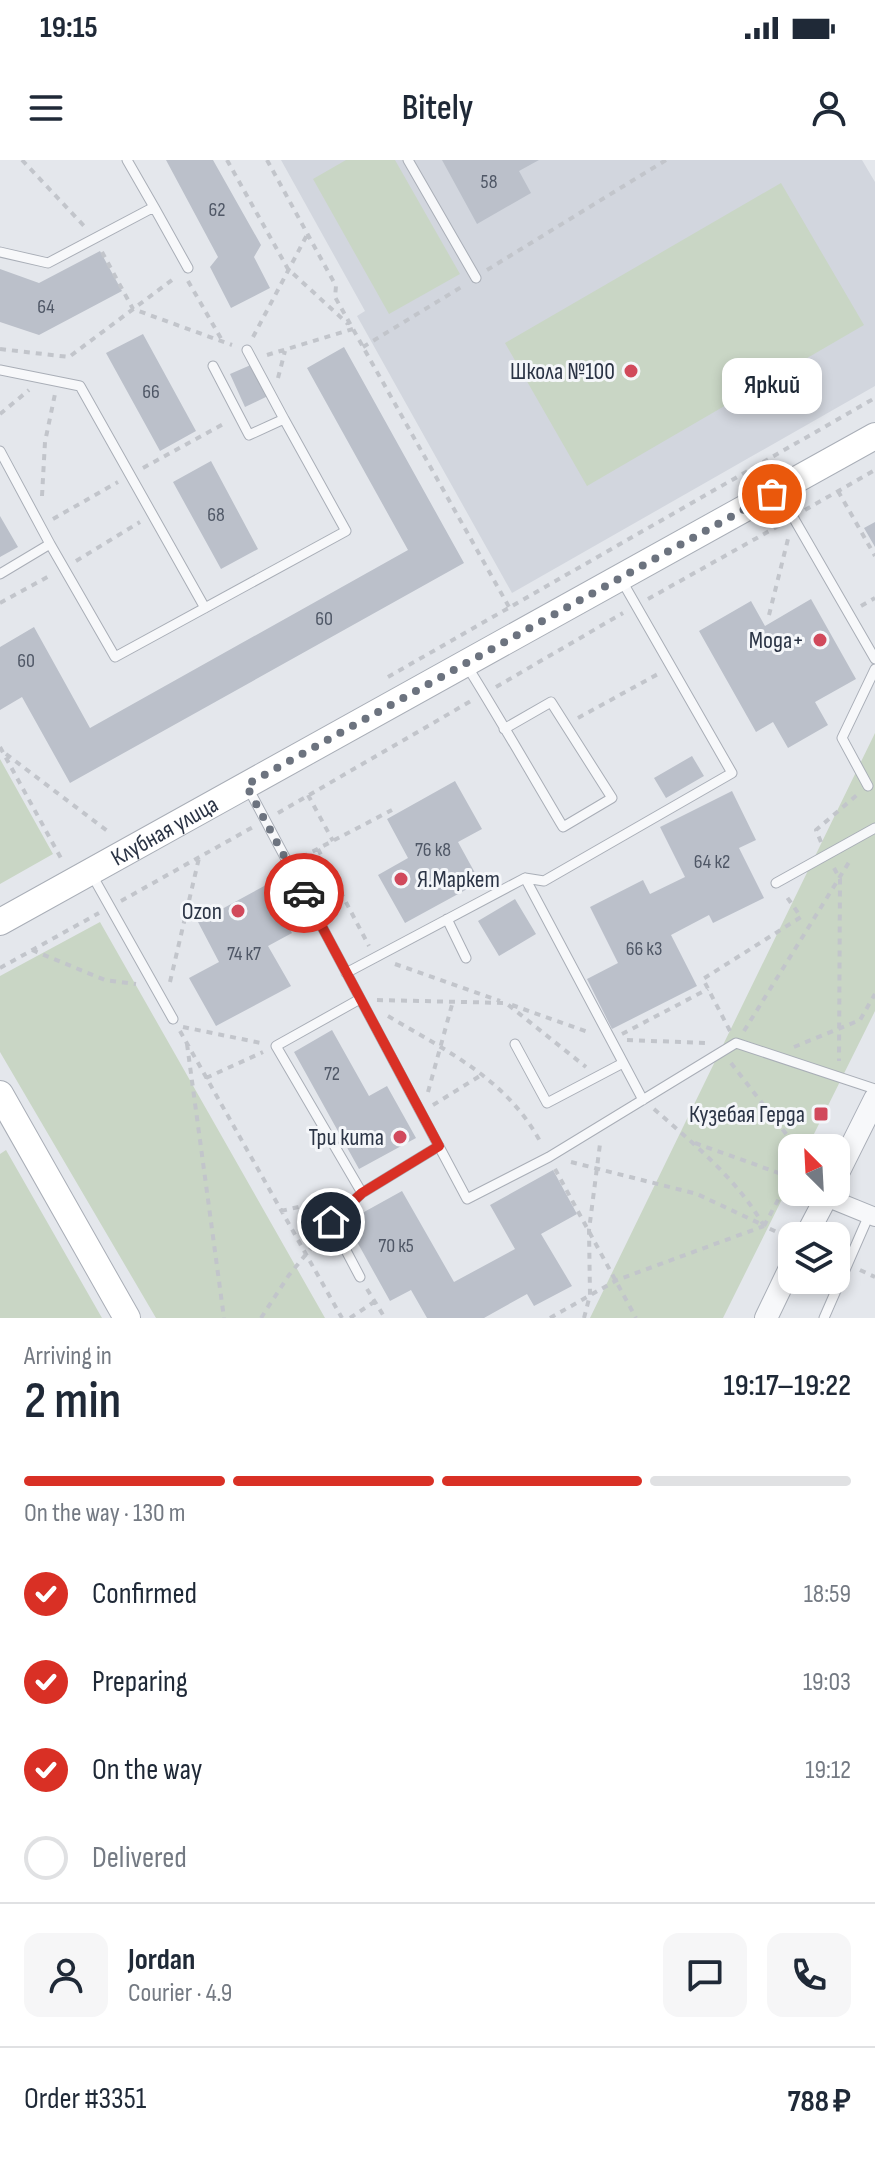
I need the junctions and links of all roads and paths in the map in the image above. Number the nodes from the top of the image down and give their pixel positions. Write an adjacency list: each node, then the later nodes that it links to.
1 (22, 160): 9 (path)
2 (127, 160): 7 (lane)
3 (227, 160): 12 (path)
4 (267, 160): 8 (path)
5 (408, 160): 13 (lane)
6 (666, 160): 13 (path)
7 (154, 207): 9 (lane); 11 (lane)
8 (308, 233): 12 (path); 15 (path)
9 (95, 238): 10 (lane); 14 (path)
10 (0, 252)
11 (188, 268)
12 (288, 269): 15 (path); 19 (path)
13 (476, 278): 17 (path)
14 (133, 309): 16 (path); 16 (path); 21 (path)
15 (353, 329): 17 (path); 20 (path)
16 (223, 342): 19 (path)
17 (363, 347): 42 (path)
18 (0, 349): 21 (path)
19 (247, 350): 20 (path); 25 (lane)
20 (285, 350): 25 (path)
21 (69, 357): 24 (path)
22 (213, 366): 27 (lane)
23 (0, 370): 24 (lane)
24 (57, 382): 32 (lane); 36 (path)
25 (273, 398): 28 (lane)
26 (875, 398): 42 (path)
27 (239, 415): 28 (lane); 32 (path)
28 (284, 419): 43 (lane)
29 (875, 436): 34 (main road, Клубная улица)
30 (0, 451): 36 (lane)
31 (875, 470): 33 (path)
32 (130, 475): 36 (path); 43 (lane)
33 (838, 491): 35 (path); 38 (path)
34 (772, 494): 35 (lane); 40 (main road, Клубная улица)
35 (793, 517): 41 (path); 44 (path); 45 (lane)
36 (40, 526): 37 (lane)
37 (50, 544): 39 (lane); 43 (lane)
38 (875, 556)
39 (0, 574)
40 (619, 577): 41 (lane); 46 (main road, Клубная улица)
41 (636, 605): 47 (lane); 50 (path)
42 (509, 607): 49 (path)
43 (205, 608)
44 (769, 615)
45 (874, 657)
46 (465, 663): 50 (lane); 55 (main road, Клубная улица)
47 (671, 666): 51 (path); 69 (lane)
48 (875, 669): 56 (lane)
49 (386, 678)
50 (484, 694): 52 (lane); 57 (path)
51 (566, 725): 52 (lane); 52 (lane)
52 (504, 729)
53 (0, 747): 54 (path)
54 (4, 752): 63 (path); 67 (path)
55 (246, 785): 59 (lane); 67 (main road, Клубная улица)
56 (868, 786): 65 (path)
57 (308, 795): 59 (path); 62 (path)
58 (392, 810): 62 (path)
59 (265, 820): 66 (path); 68 (lane)
60 (875, 828): 61 (lane)
61 (864, 833): 65 (lane); 70 (path)
62 (333, 841): 64 (path)
63 (100, 842)
64 (318, 849): 68 (path); 76 (path)
65 (827, 854): 70 (path); 71 (lane)
66 (199, 857): 72 (path); 85 (path)
67 (83, 864): 72 (lane); 74 (main road, Клубная улица)
68 (288, 864): 79 (lane)
69 (525, 878): 73 (lane); 89 (lane)
70 (840, 879): 88 (path); 91 (path)
71 (776, 883): 81 (path)
72 (110, 907): 75 (path); 80 (lane)
73 (447, 919): 76 (lane); 77 (lane)
74 (0, 922)
75 (32, 950): 78 (path); 80 (path)
76 (375, 957): 79 (lane); 86 (path)
77 (466, 958)
78 (0, 968)
79 (346, 973): 83 (lane)
80 (155, 986): 85 (lane)
81 (708, 989): 89 (path); 91 (path)
82 (875, 994): 88 (path)
83 (360, 999): 84 (path); 93 (lane); 94 (path); 105 (lane)
84 (453, 1001): 86 (path); 94 (path)
85 (164, 1003): 87 (lane)
86 (506, 1003): 89 (path)
87 (173, 1019)
88 (841, 1028): 96 (path); 99 (path)
89 (610, 1039): 91 (path); 97 (lane)
90 (186, 1042): 93 (path); 100 (path); 130 (path)
91 (736, 1043): 95 (lane); 96 (lane)
92 (515, 1044): 97 (lane)
93 (276, 1046): 100 (path); 114 (lane)
94 (441, 1047): 98 (path); 105 (path)
95 (722, 1052): 104 (lane); 107 (path)
96 (773, 1056): 99 (lane)
97 (623, 1063): 104 (lane)
98 (484, 1073): 105 (path); 111 (path)
99 (838, 1077): 101 (lane)
100 (206, 1078): 117 (path)
101 (875, 1089)
102 (0, 1094): 129 (main road)
103 (875, 1099): 110 (street)
104 (643, 1100): 106 (lane)
105 (421, 1113): 109 (lane)
106 (605, 1123): 111 (lane); 112 (path)
107 (786, 1134)
108 (693, 1143): 113 (path)
109 (439, 1146): 111 (lane); 114 (lane)
110 (850, 1149)
111 (549, 1157): 112 (path); 121 (path)
112 (595, 1168): 120 (path); 121 (path)
113 (778, 1172)
114 (362, 1193): 117 (path); 119 (lane)
115 (778, 1200): 120 (path)
116 (850, 1202): 118 (street)
117 (281, 1211): 123 (path)
118 (872, 1216): 139 (lane)
119 (331, 1222): 123 (path); 124 (lane)
120 (764, 1226): 122 (path); 125 (path)
121 (589, 1230): 125 (path); 127 (path)
122 (778, 1233)
123 (307, 1256): 131 (path); 132 (path)
124 (360, 1277): 128 (path)
125 (617, 1280): 127 (path); 137 (path)
126 (778, 1293): 138 (street)
127 (590, 1295): 135 (path); 136 (path)
128 (375, 1302): 133 (path); 134 (path)
129 (127, 1318)
130 (224, 1318)
131 (261, 1318)
132 (342, 1318)
133 (350, 1318)
134 (385, 1318)
135 (550, 1318)
136 (584, 1318)
137 (636, 1318)
138 (766, 1318)
139 (824, 1318)

